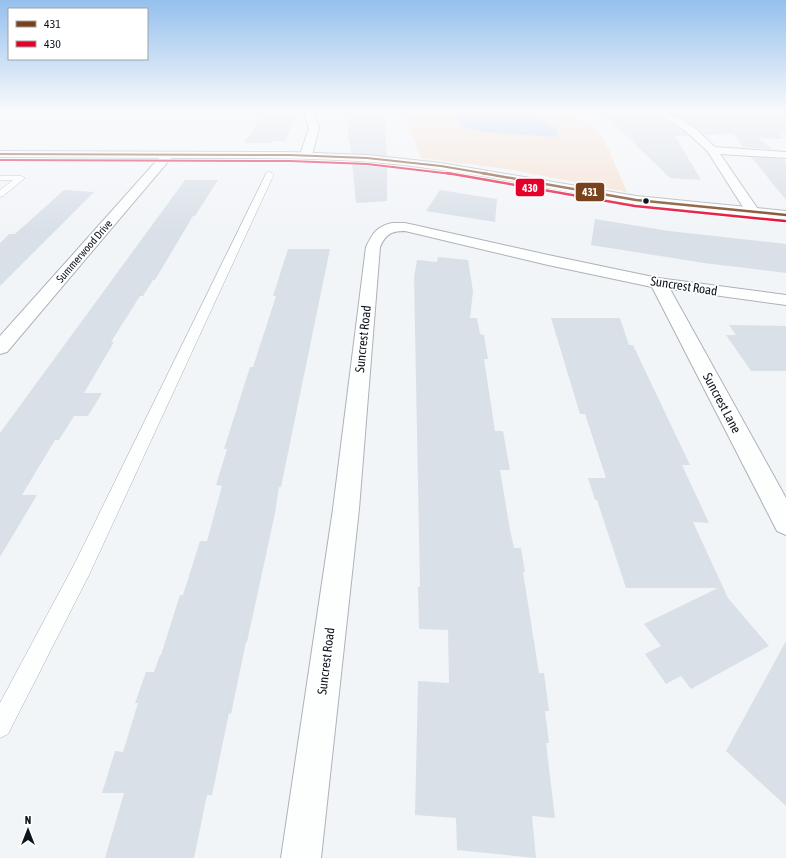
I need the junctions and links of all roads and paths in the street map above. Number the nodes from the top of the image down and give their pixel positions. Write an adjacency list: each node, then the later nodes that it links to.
1 (307, 151): 6 (street)
2 (713, 151): 11 (street)
3 (727, 151): 7 (street)
4 (0, 154): 5 (street)
5 (168, 155): 6 (street); 15 (street, Summerwood Drive)
6 (306, 155): 11 (street)
7 (786, 155)
8 (270, 174): 17 (lane)
9 (0, 178): 10 (lane)
10 (0, 194)
11 (753, 212): 12 (street)
12 (786, 215)
13 (658, 283): 14 (street, Suncrest Road); 16 (street, Suncrest Lane); 18 (street, Suncrest Road)
14 (786, 300)
15 (0, 348)
16 (786, 523)
17 (0, 726)
18 (301, 858)

